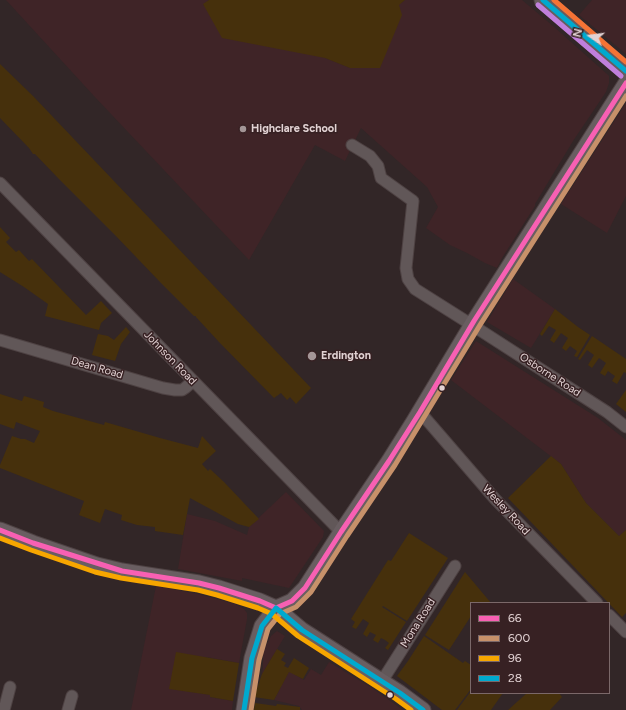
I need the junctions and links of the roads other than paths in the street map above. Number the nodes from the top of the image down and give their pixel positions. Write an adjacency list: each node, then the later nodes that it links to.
1 (542, 0): 2 (main road)
2 (626, 72)
3 (626, 82): 6 (main road)
4 (352, 145): 6 (street, Osborne Road)
5 (0, 183): 8 (street, Johnson Road)
6 (472, 325): 9 (main road); 10 (street, Osborne Road)
7 (0, 340): 8 (street, Dean Road)
8 (193, 381): 12 (street, Johnson Road)
9 (420, 412): 12 (main road); 14 (street, Wesley Road)
10 (626, 427)
11 (0, 530): 15 (main road)
12 (341, 532): 15 (main road)
13 (455, 566): 18 (street, Mona Road)
14 (596, 602)
15 (276, 608): 18 (main road); 23 (main road)
16 (614, 620): 17 (street)
17 (626, 632)
18 (382, 681): 24 (main road)
19 (10, 686): 21 (street)
20 (72, 696): 22 (street)
21 (4, 710)
22 (68, 710)
23 (244, 710)
24 (423, 710)

